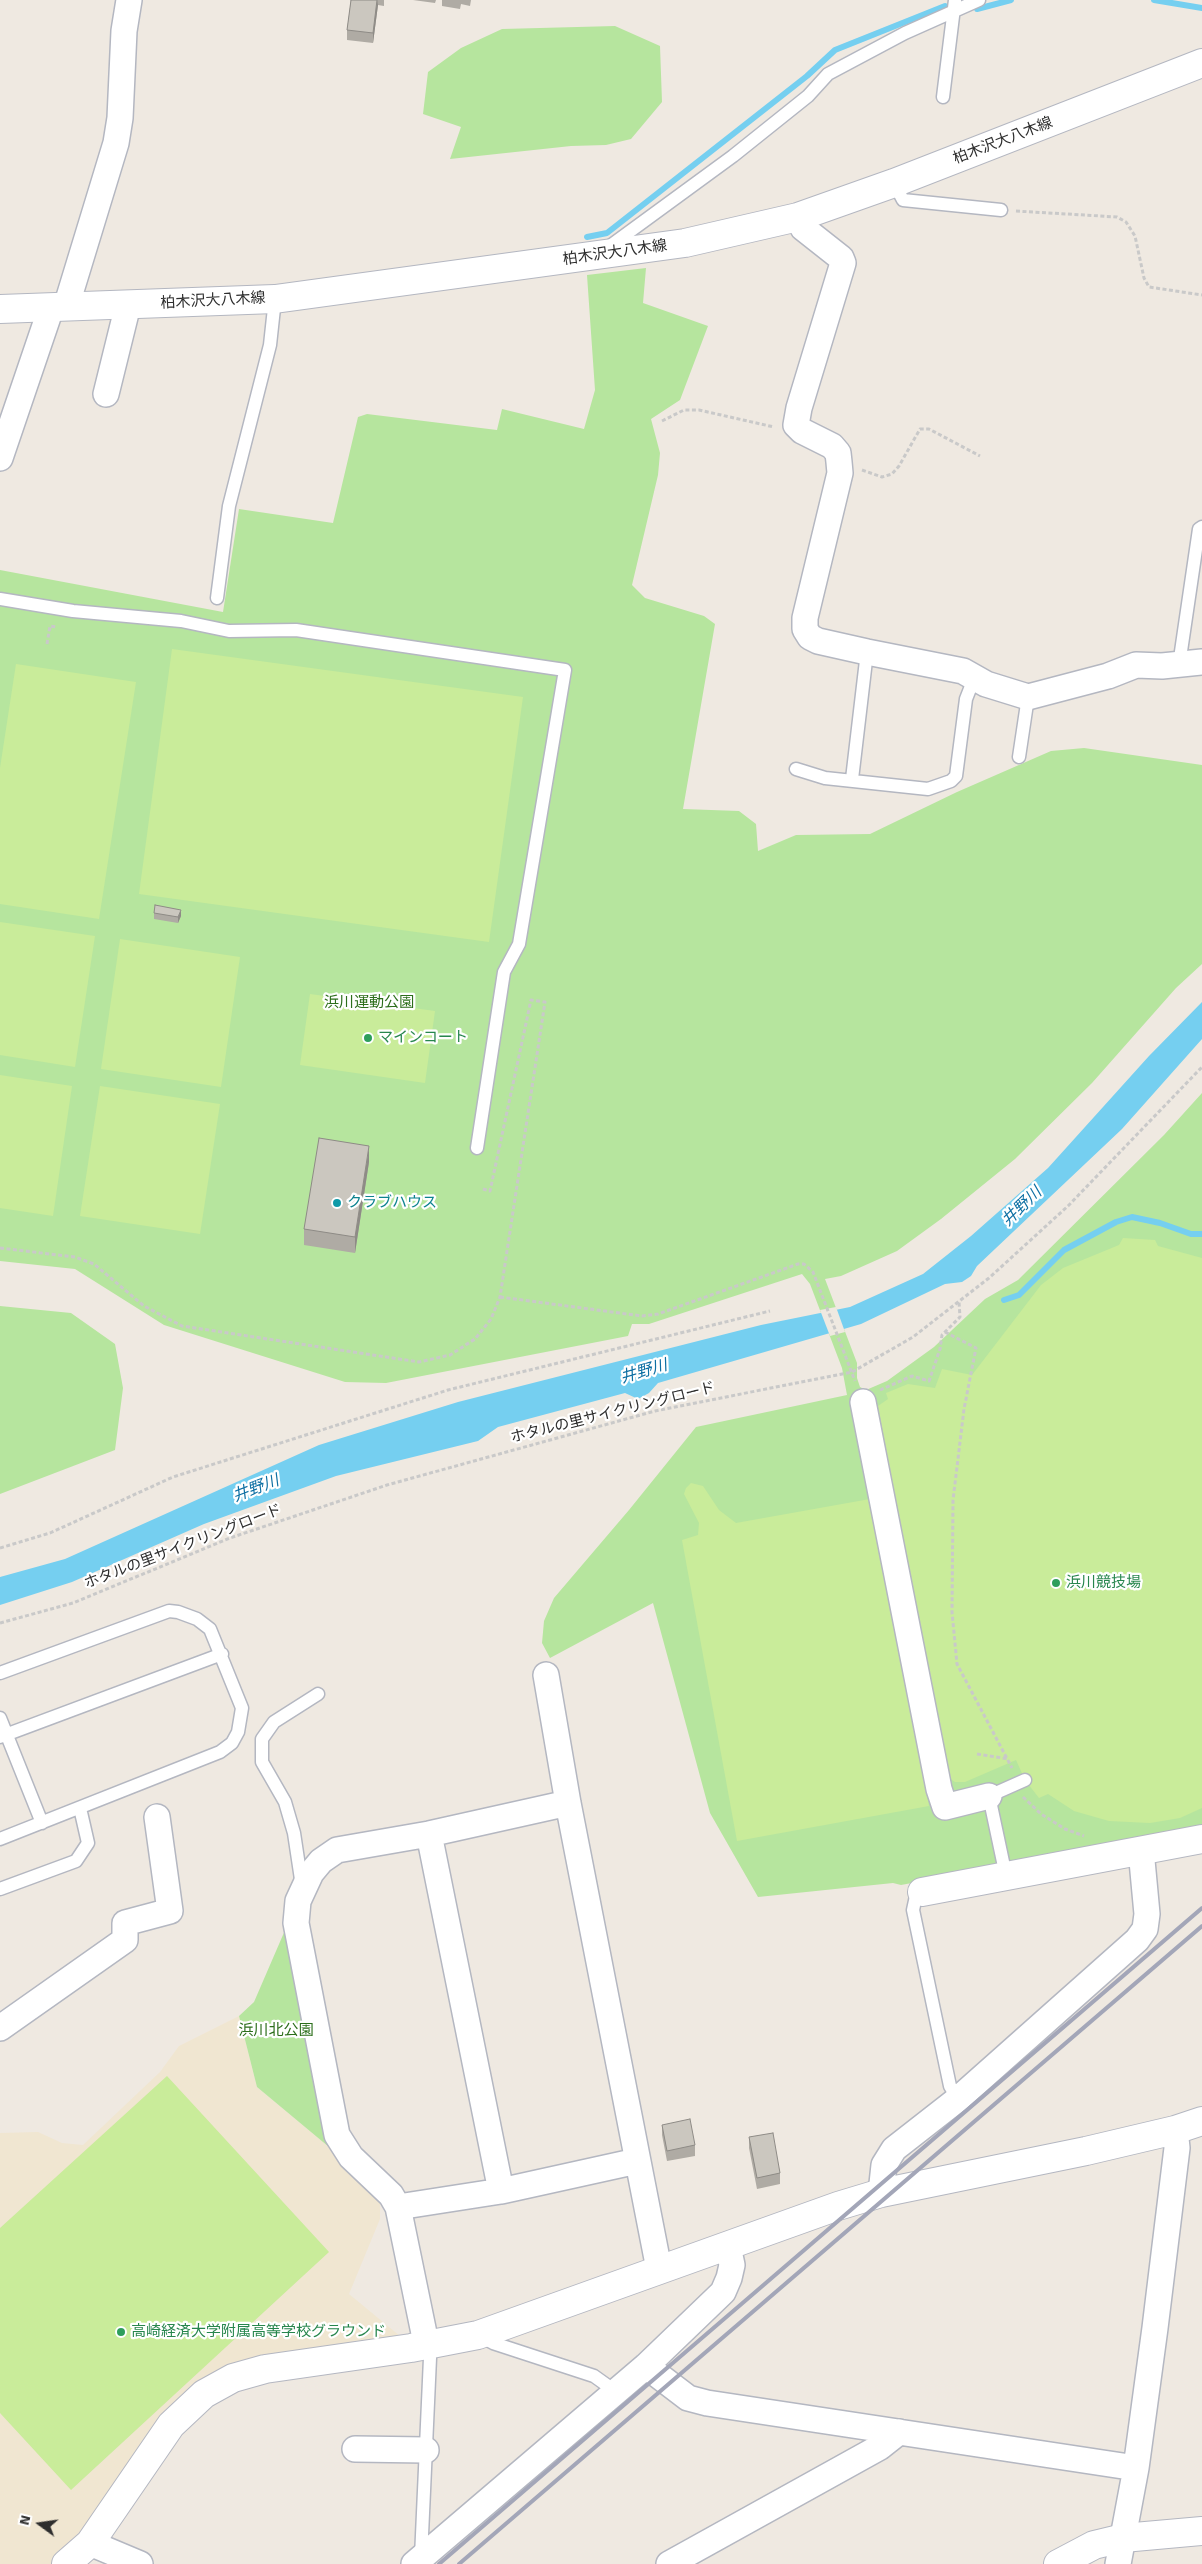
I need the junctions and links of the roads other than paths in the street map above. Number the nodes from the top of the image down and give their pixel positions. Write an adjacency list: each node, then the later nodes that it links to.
1 (129, 0): 12 (street)
2 (980, 0): 3 (lane)
3 (954, 5): 5 (lane); 9 (lane)
4 (1202, 63): 6 (street, 柏木沢大八木線)
5 (943, 97)
6 (894, 183): 7 (lane); 8 (street, 柏木沢大八木線)
7 (1001, 210)
8 (798, 217): 9 (street, 柏木沢大八木線); 19 (street)
9 (593, 257): 10 (street, 柏木沢大八木線)
10 (276, 299): 11 (street, 柏木沢大八木線); 17 (lane)
11 (128, 305): 12 (street, 柏木沢大八木線); 14 (street)
12 (59, 307): 13 (street, 柏木沢大八木線); 15 (street)
13 (0, 309)
14 (106, 394)
15 (0, 458)
16 (1202, 527): 20 (lane)
17 (217, 598)
18 (0, 599): 26 (lane)
19 (867, 652): 21 (street); 25 (lane)
20 (1190, 664): 22 (street)
21 (975, 676): 22 (street); 25 (lane)
22 (1028, 697): 23 (lane)
23 (1019, 757)
24 (796, 770): 25 (lane)
25 (852, 779)
26 (477, 1148)
27 (864, 1402): 35 (street)
28 (222, 1654): 29 (lane); 33 (lane); 37 (lane)
29 (0, 1673)
30 (546, 1675): 36 (street)
31 (318, 1694): 46 (lane)
32 (0, 1718): 33 (lane)
33 (3, 1735): 39 (lane)
34 (1021, 1782): 35 (lane)
35 (988, 1796): 44 (lane)
36 (568, 1803): 40 (street); 52 (street)
37 (80, 1808): 39 (lane); 45 (lane)
38 (157, 1818): 48 (street)
39 (42, 1823): 41 (lane)
40 (429, 1834): 46 (street); 53 (street)
41 (0, 1839)
42 (1202, 1839): 43 (street)
43 (1142, 1850): 44 (street); 49 (street)
44 (1006, 1876): 47 (street)
45 (0, 1889)
46 (302, 1889): 55 (street)
47 (922, 1892): 49 (lane)
48 (0, 2028)
49 (958, 2099): 54 (street)
50 (1202, 2121): 51 (street)
51 (1175, 2130): 54 (street); 65 (street)
52 (636, 2161): 53 (street); 57 (street)
53 (500, 2191): 55 (street)
54 (880, 2193): 56 (street)
55 (398, 2207): 59 (street)
56 (728, 2246): 57 (street); 60 (street)
57 (659, 2269): 58 (street)
58 (478, 2335): 59 (street); 61 (lane)
59 (426, 2343): 64 (lane); 68 (street)
60 (646, 2366): 61 (street); 62 (street)
61 (615, 2391): 69 (street)
62 (900, 2432): 65 (street); 72 (street)
63 (355, 2449): 64 (street)
64 (426, 2450): 69 (lane)
65 (1136, 2468): 67 (street)
66 (1202, 2532): 67 (street)
67 (1123, 2538): 73 (street); 74 (street)
68 (90, 2543): 70 (street); 71 (street)
69 (419, 2562)
70 (66, 2564)
71 (140, 2564)
72 (669, 2564)
73 (1058, 2564)
74 (1118, 2564)

